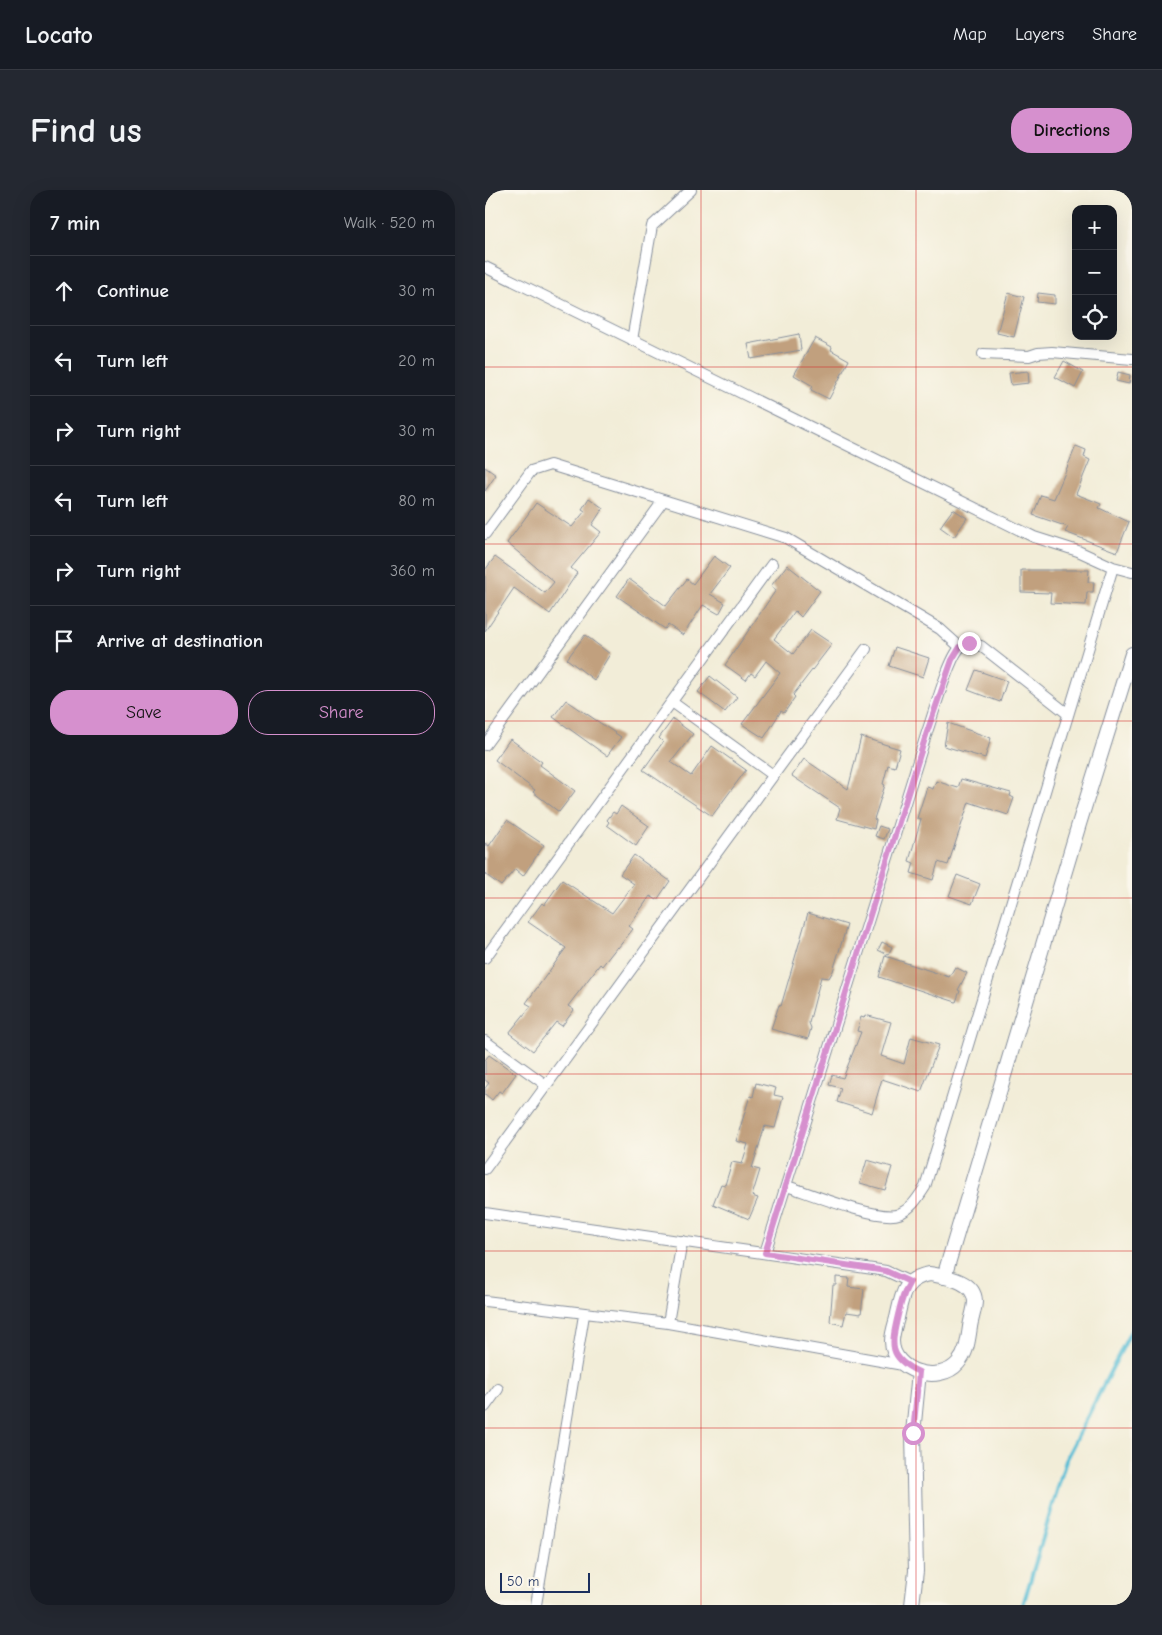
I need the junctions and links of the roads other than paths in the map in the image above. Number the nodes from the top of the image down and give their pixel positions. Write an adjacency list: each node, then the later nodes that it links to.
1 (691, 190): 3 (street)
2 (485, 267): 3 (street)
3 (632, 340): 9 (street)
4 (983, 354): 5 (street)
5 (1132, 359)
6 (663, 502): 7 (street); 11 (street); 16 (street)
7 (485, 534)
8 (772, 564): 14 (street)
9 (1113, 567): 10 (street); 15 (street)
10 (1132, 572)
11 (960, 647): 15 (street); 22 (street)
12 (866, 649): 17 (street)
13 (1132, 654): 26 (street)
14 (672, 702): 17 (street); 18 (street)
15 (1068, 714): 22 (street)
16 (485, 746)
17 (773, 775): 20 (street)
18 (487, 951)
19 (485, 1041): 20 (street)
20 (546, 1085): 21 (street)
21 (485, 1169)
22 (787, 1186): 25 (street)
23 (485, 1213): 24 (street)
24 (682, 1241): 25 (street); 30 (street)
25 (765, 1253): 27 (street)
26 (944, 1276): 27 (street); 32 (street)
27 (910, 1282): 31 (street)
28 (485, 1301): 29 (street)
29 (584, 1315): 30 (street); 35 (street)
30 (669, 1324): 31 (street)
31 (903, 1365): 32 (street)
32 (919, 1372): 36 (street)
33 (498, 1389): 34 (street)
34 (485, 1406)
35 (536, 1605)
36 (912, 1605)

